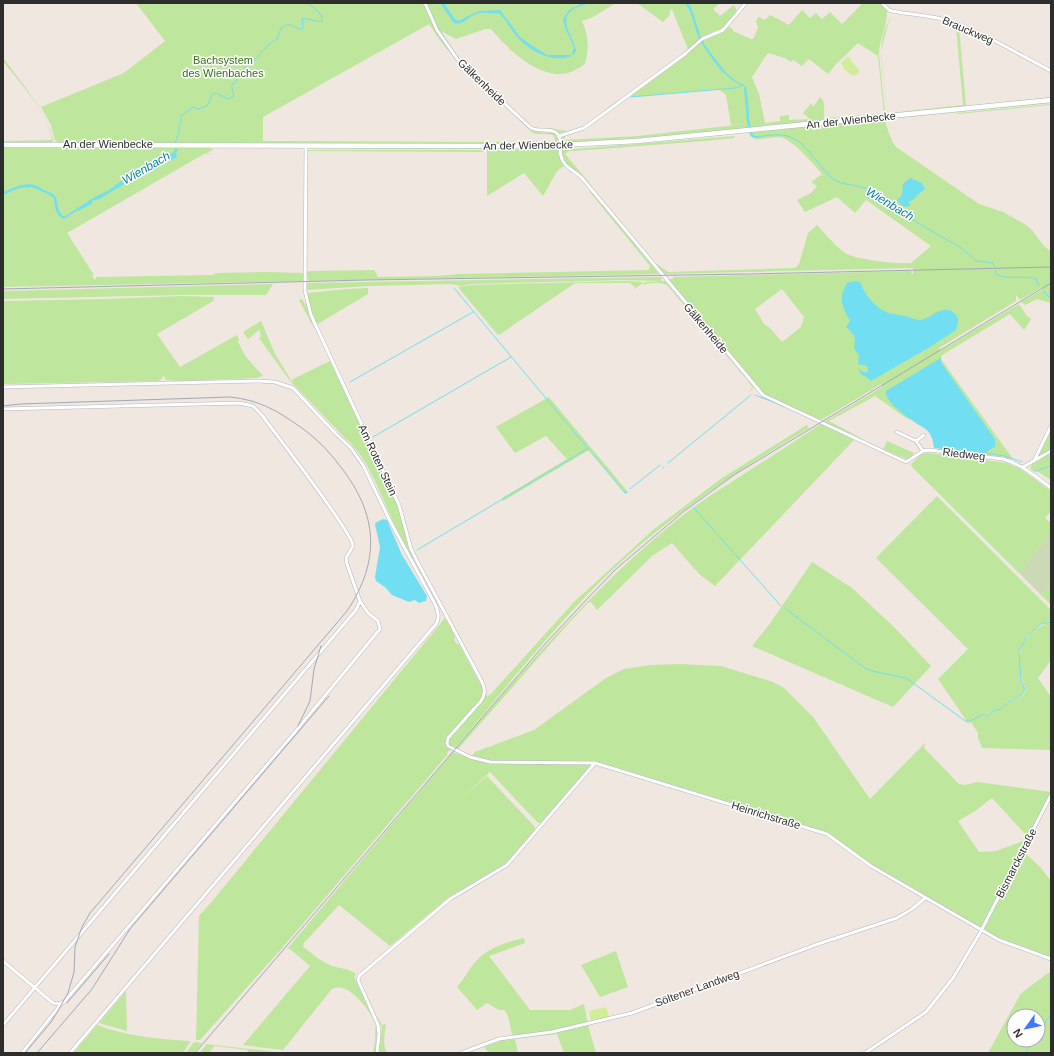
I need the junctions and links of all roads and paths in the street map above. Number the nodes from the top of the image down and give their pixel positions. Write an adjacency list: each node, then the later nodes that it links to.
1 (425, 3): 6 (street, Gälkenheide)
2 (746, 3): 6 (street)
3 (882, 3): 4 (street, Brauckweg)
4 (1051, 71)
5 (1051, 100): 9 (street, An der Wienbecke)
6 (559, 136): 9 (street, Gälkenheide)
7 (3, 144): 8 (street, An der Wienbecke)
8 (306, 145): 9 (street, An der Wienbecke); 26 (street, Am Roten Stein)
9 (560, 145): 16 (street, Gälkenheide)
10 (3, 386): 39 (street)
11 (3, 409): 23 (street)
12 (1051, 426): 18 (street)
13 (897, 432): 15 (street)
14 (924, 435): 15 (street)
15 (916, 441): 16 (street)
16 (924, 451): 20 (street, Riedweg)
17 (1051, 451): 18 (street)
18 (1034, 461): 19 (street)
19 (1030, 464): 20 (street); 21 (street)
20 (1023, 467): 21 (street, Riedweg)
21 (1027, 470): 22 (street, Riedweg)
22 (1051, 488)
23 (360, 601): 24 (street); 25 (street)
24 (356, 610): 25 (street); 33 (street)
25 (367, 610): 34 (street)
26 (454, 750): 27 (street, Heinrichstraße)
27 (595, 763): 29 (street, Heinrichstraße); 40 (street)
28 (1051, 797): 30 (street, Bismarckstraße)
29 (925, 898): 30 (street, Heinrichstraße); 41 (street, Söltener Landweg)
30 (981, 929): 31 (street, Heinrichstraße); 42 (street, Bismarckstraße)
31 (1051, 959)
32 (3, 961): 33 (street)
33 (34, 988): 35 (street); 37 (street)
34 (64, 1002): 35 (street); 36 (street)
35 (53, 1003): 36 (street)
36 (52, 1016): 38 (street)
37 (3, 1025)
38 (22, 1053)
39 (70, 1053)
40 (377, 1053)
41 (461, 1053)
42 (865, 1053)

